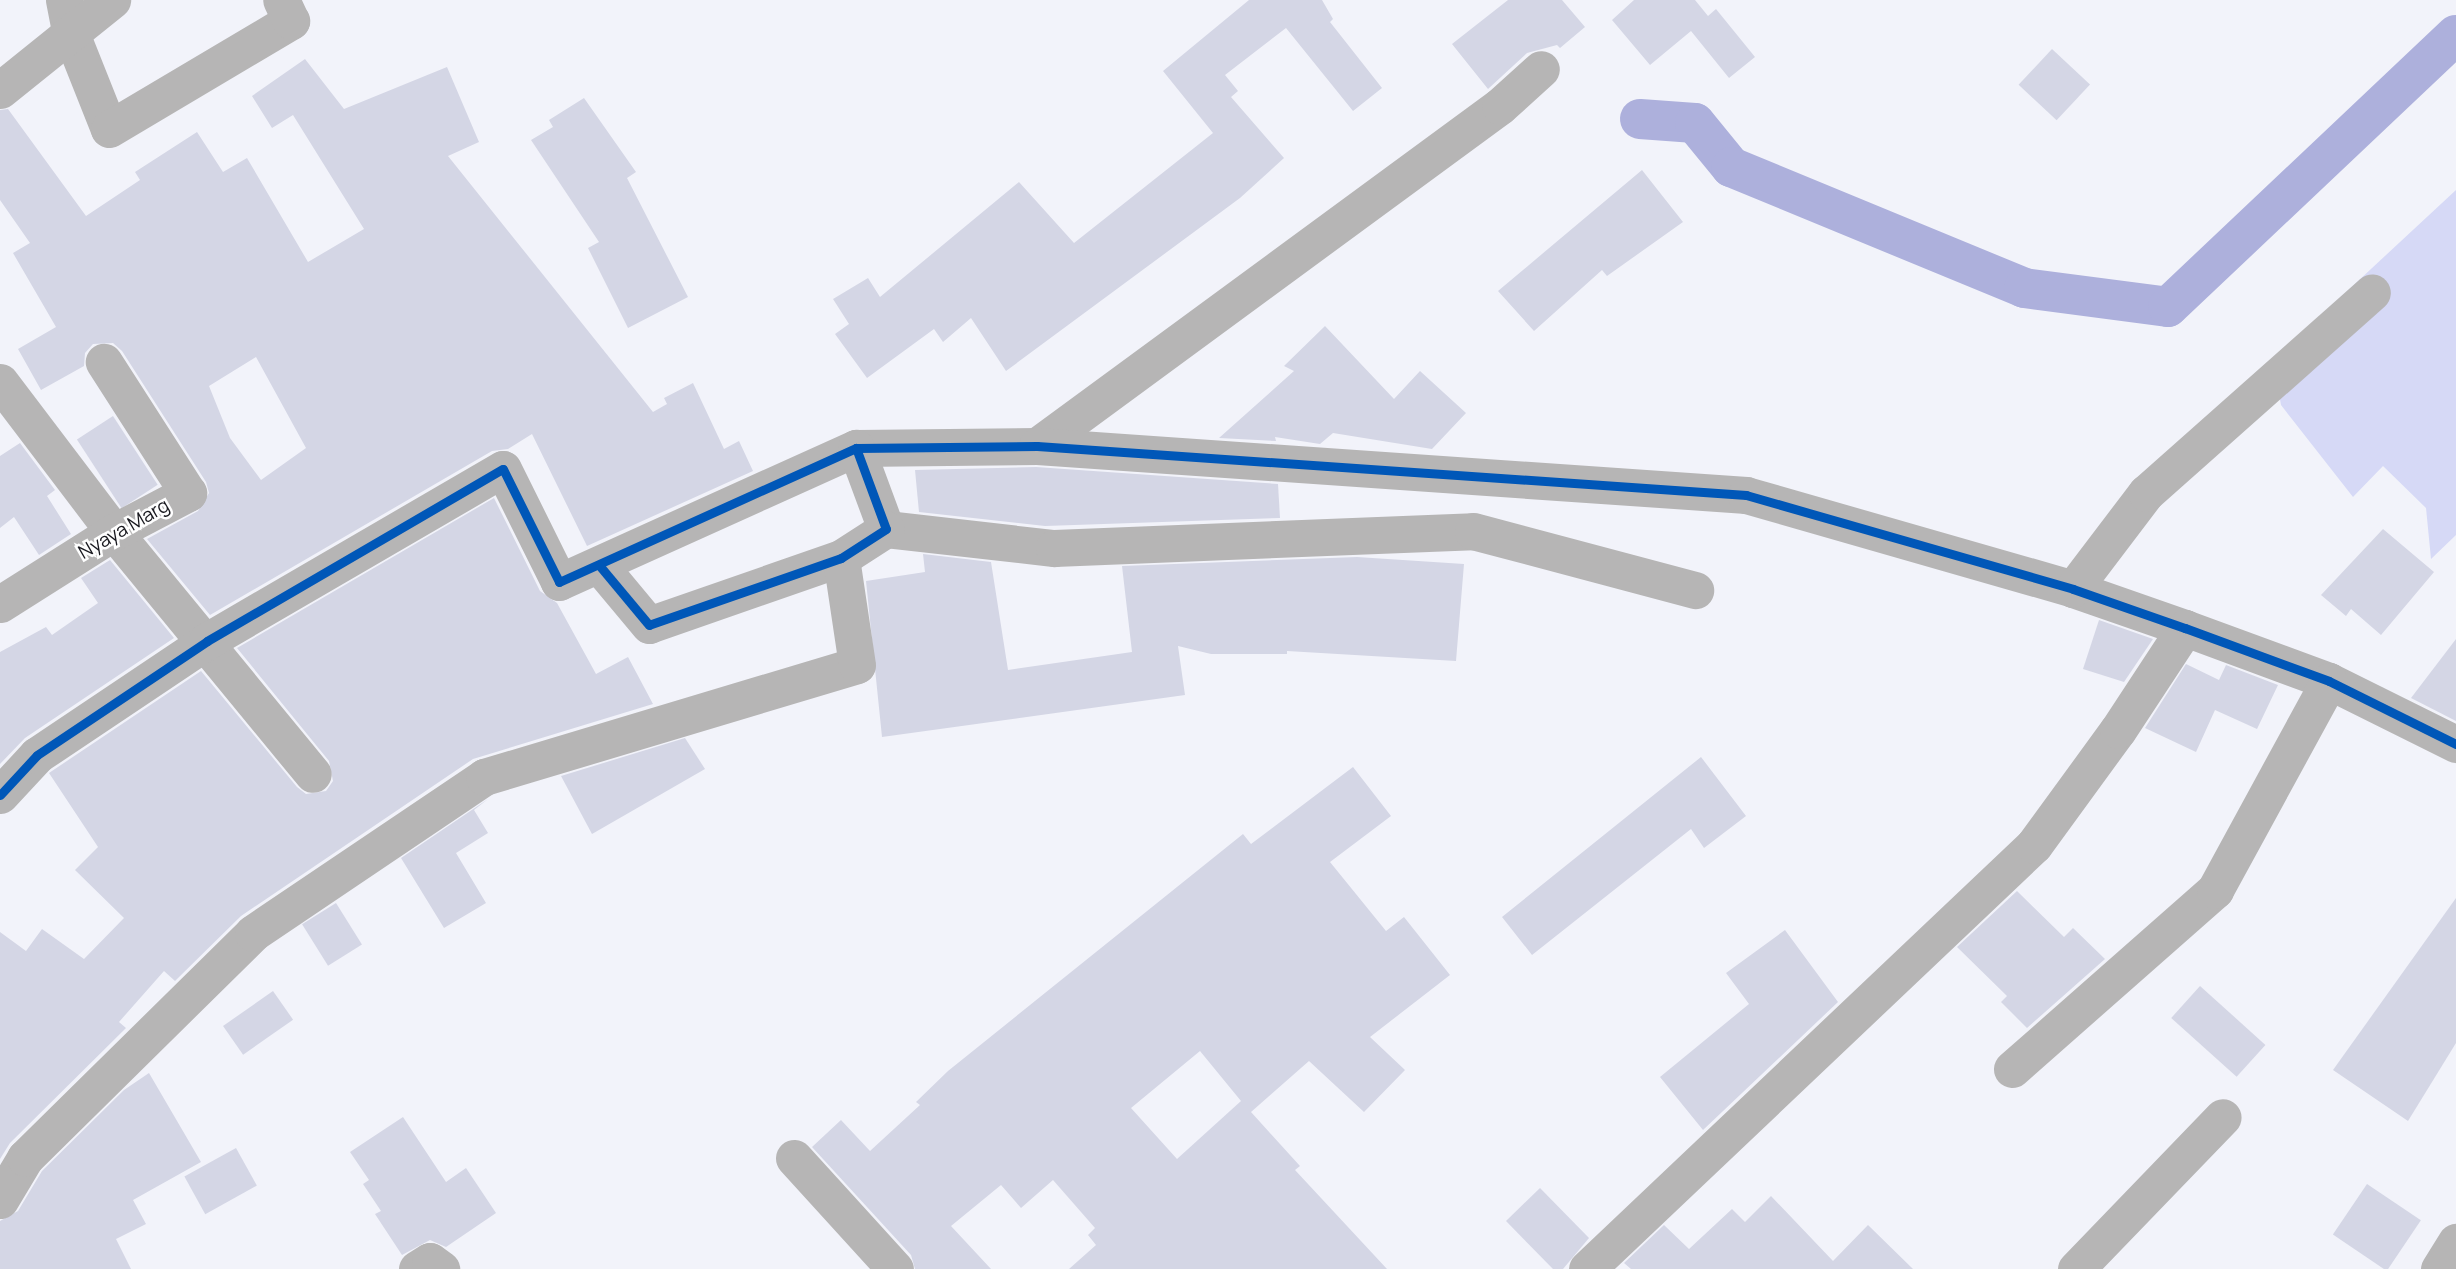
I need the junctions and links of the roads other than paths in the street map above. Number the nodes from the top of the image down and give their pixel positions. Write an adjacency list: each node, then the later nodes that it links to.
1 (112, 0): 3 (street)
2 (281, 0): 3 (street)
3 (67, 16): 5 (street)
4 (1541, 69): 9 (street)
5 (0, 90)
6 (2372, 292): 15 (street)
7 (104, 362): 12 (street, Nyaya Marg)
8 (0, 382): 12 (street)
9 (1037, 446): 10 (street); 15 (street)
10 (856, 448): 11 (street); 14 (street)
11 (886, 529): 13 (street); 16 (street)
12 (114, 532): 17 (street, Nyaya Marg); 19 (street)
13 (841, 558): 14 (street); 27 (street)
14 (598, 565): 19 (street)
15 (2073, 589): 18 (street)
16 (1695, 590)
17 (0, 604)
18 (2185, 628): 20 (street); 32 (street)
19 (207, 640): 22 (street); 23 (street)
20 (2329, 681): 21 (street); 24 (street)
21 (2456, 744)
22 (313, 774)
23 (0, 795)
24 (2012, 1069)
25 (2223, 1117): 33 (street)
26 (794, 1158): 31 (street)
27 (0, 1200)
28 (2456, 1242): 34 (street)
29 (417, 1269): 30 (street)
30 (441, 1269)
31 (895, 1269)
32 (1587, 1269)
33 (2076, 1269)
34 (2439, 1269)

